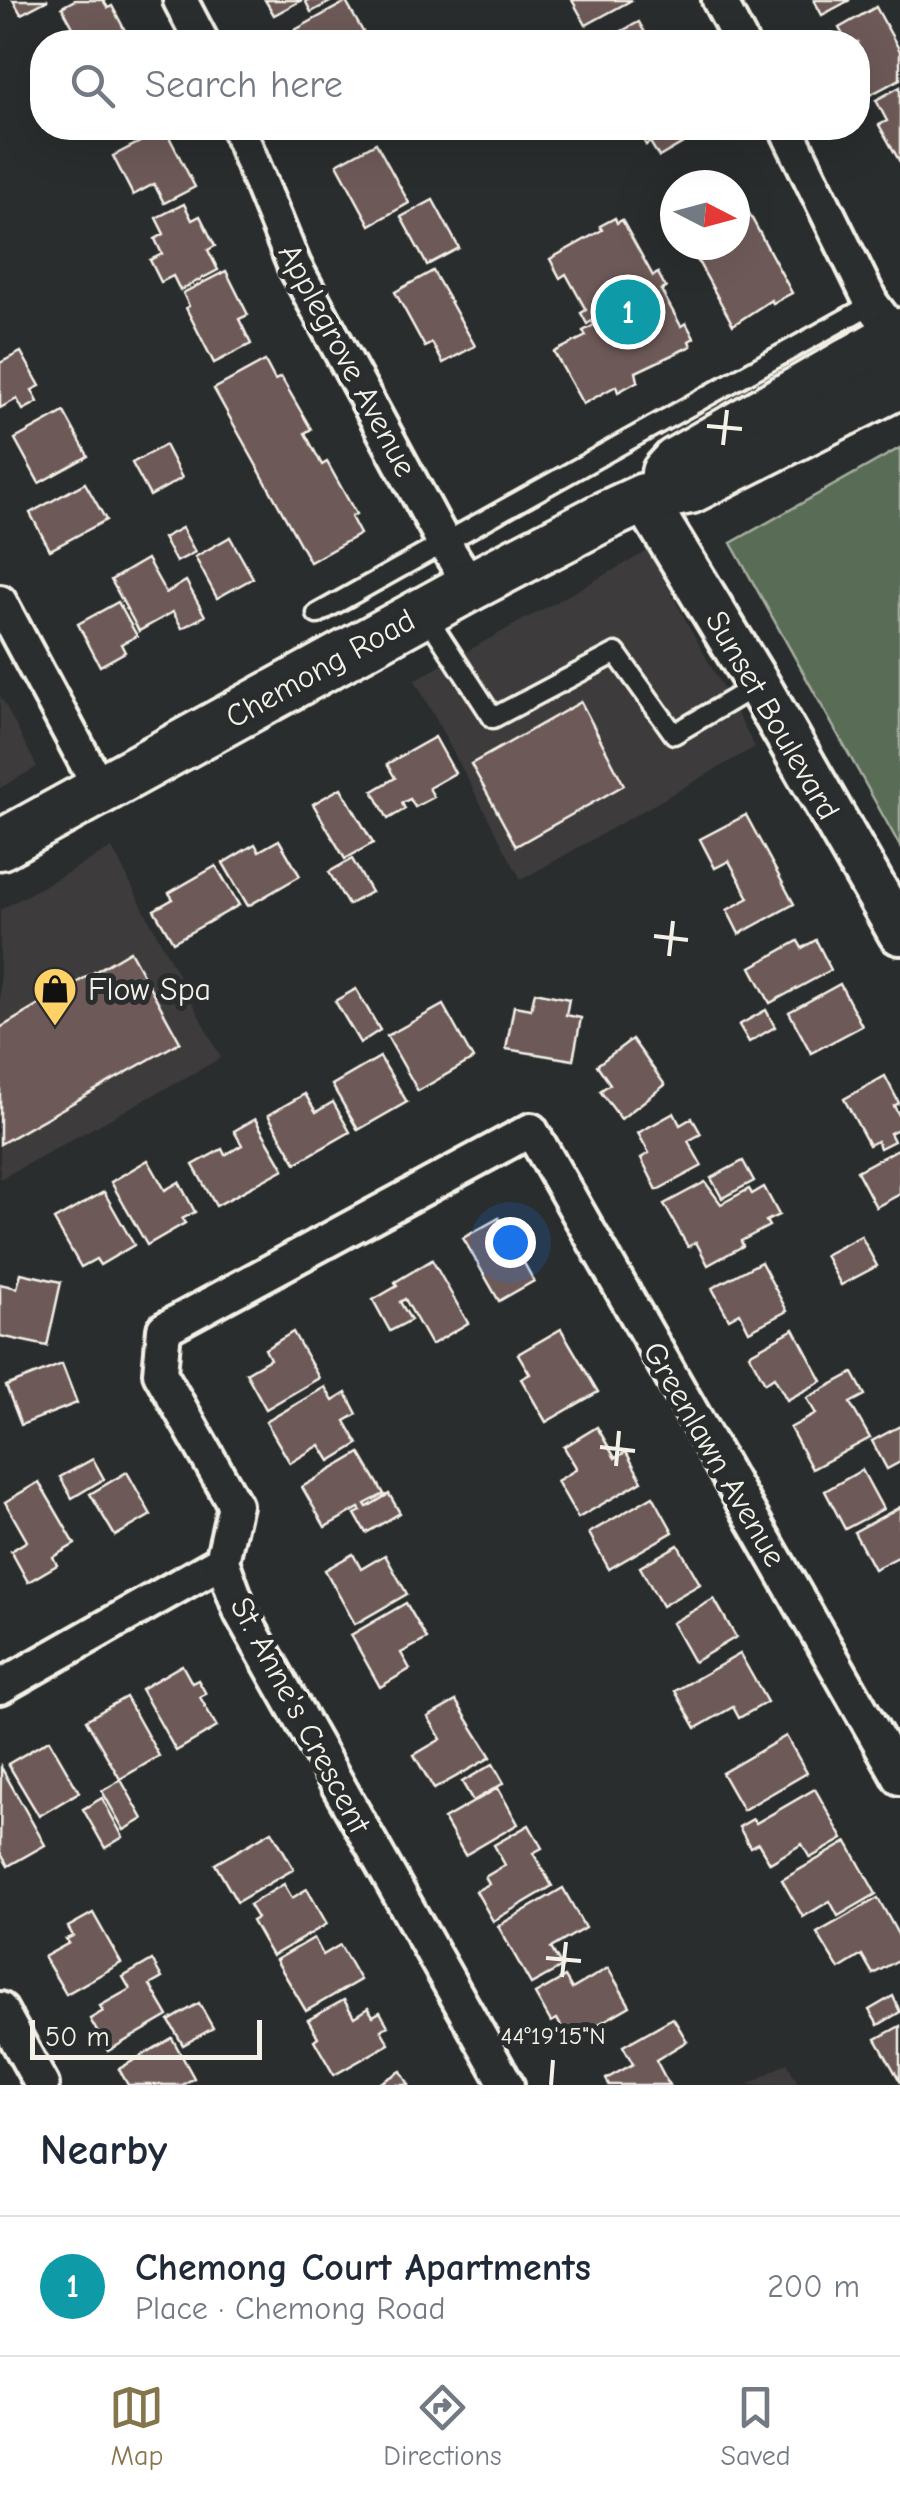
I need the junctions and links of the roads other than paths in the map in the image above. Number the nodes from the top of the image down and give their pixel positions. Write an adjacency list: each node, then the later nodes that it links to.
1 (180, 0): 3 (street)
2 (718, 0): 4 (street)
3 (196, 30)
4 (734, 30)
5 (243, 140): 10 (street, Applegrove Avenue)
6 (792, 140): 7 (street)
7 (892, 328): 9 (main road, Chemong Road); 10 (lane)
8 (900, 382): 9 (main road, Chemong Road)
9 (644, 498): 11 (main road, Chemong Road); 15 (street, Sunset Boulevard)
10 (444, 543): 11 (street, Applegrove Avenue); 14 (lane)
11 (471, 586): 13 (main road, Chemong Road)
12 (0, 602): 16 (street)
13 (424, 612): 15 (lane); 16 (main road, Chemong Road)
14 (317, 614)
15 (758, 685): 18 (street, Sunset Boulevard)
16 (100, 789): 17 (main road, Chemong Road)
17 (0, 845)
18 (900, 933)
19 (530, 1130): 20 (street, St. Anne's Crescent); 22 (street, Greenlawn Avenue)
20 (222, 1561): 21 (street); 25 (street, St. Anne's Crescent)
21 (0, 1687)
22 (900, 1778)
23 (0, 2009): 24 (street)
24 (42, 2085)
25 (507, 2085)

